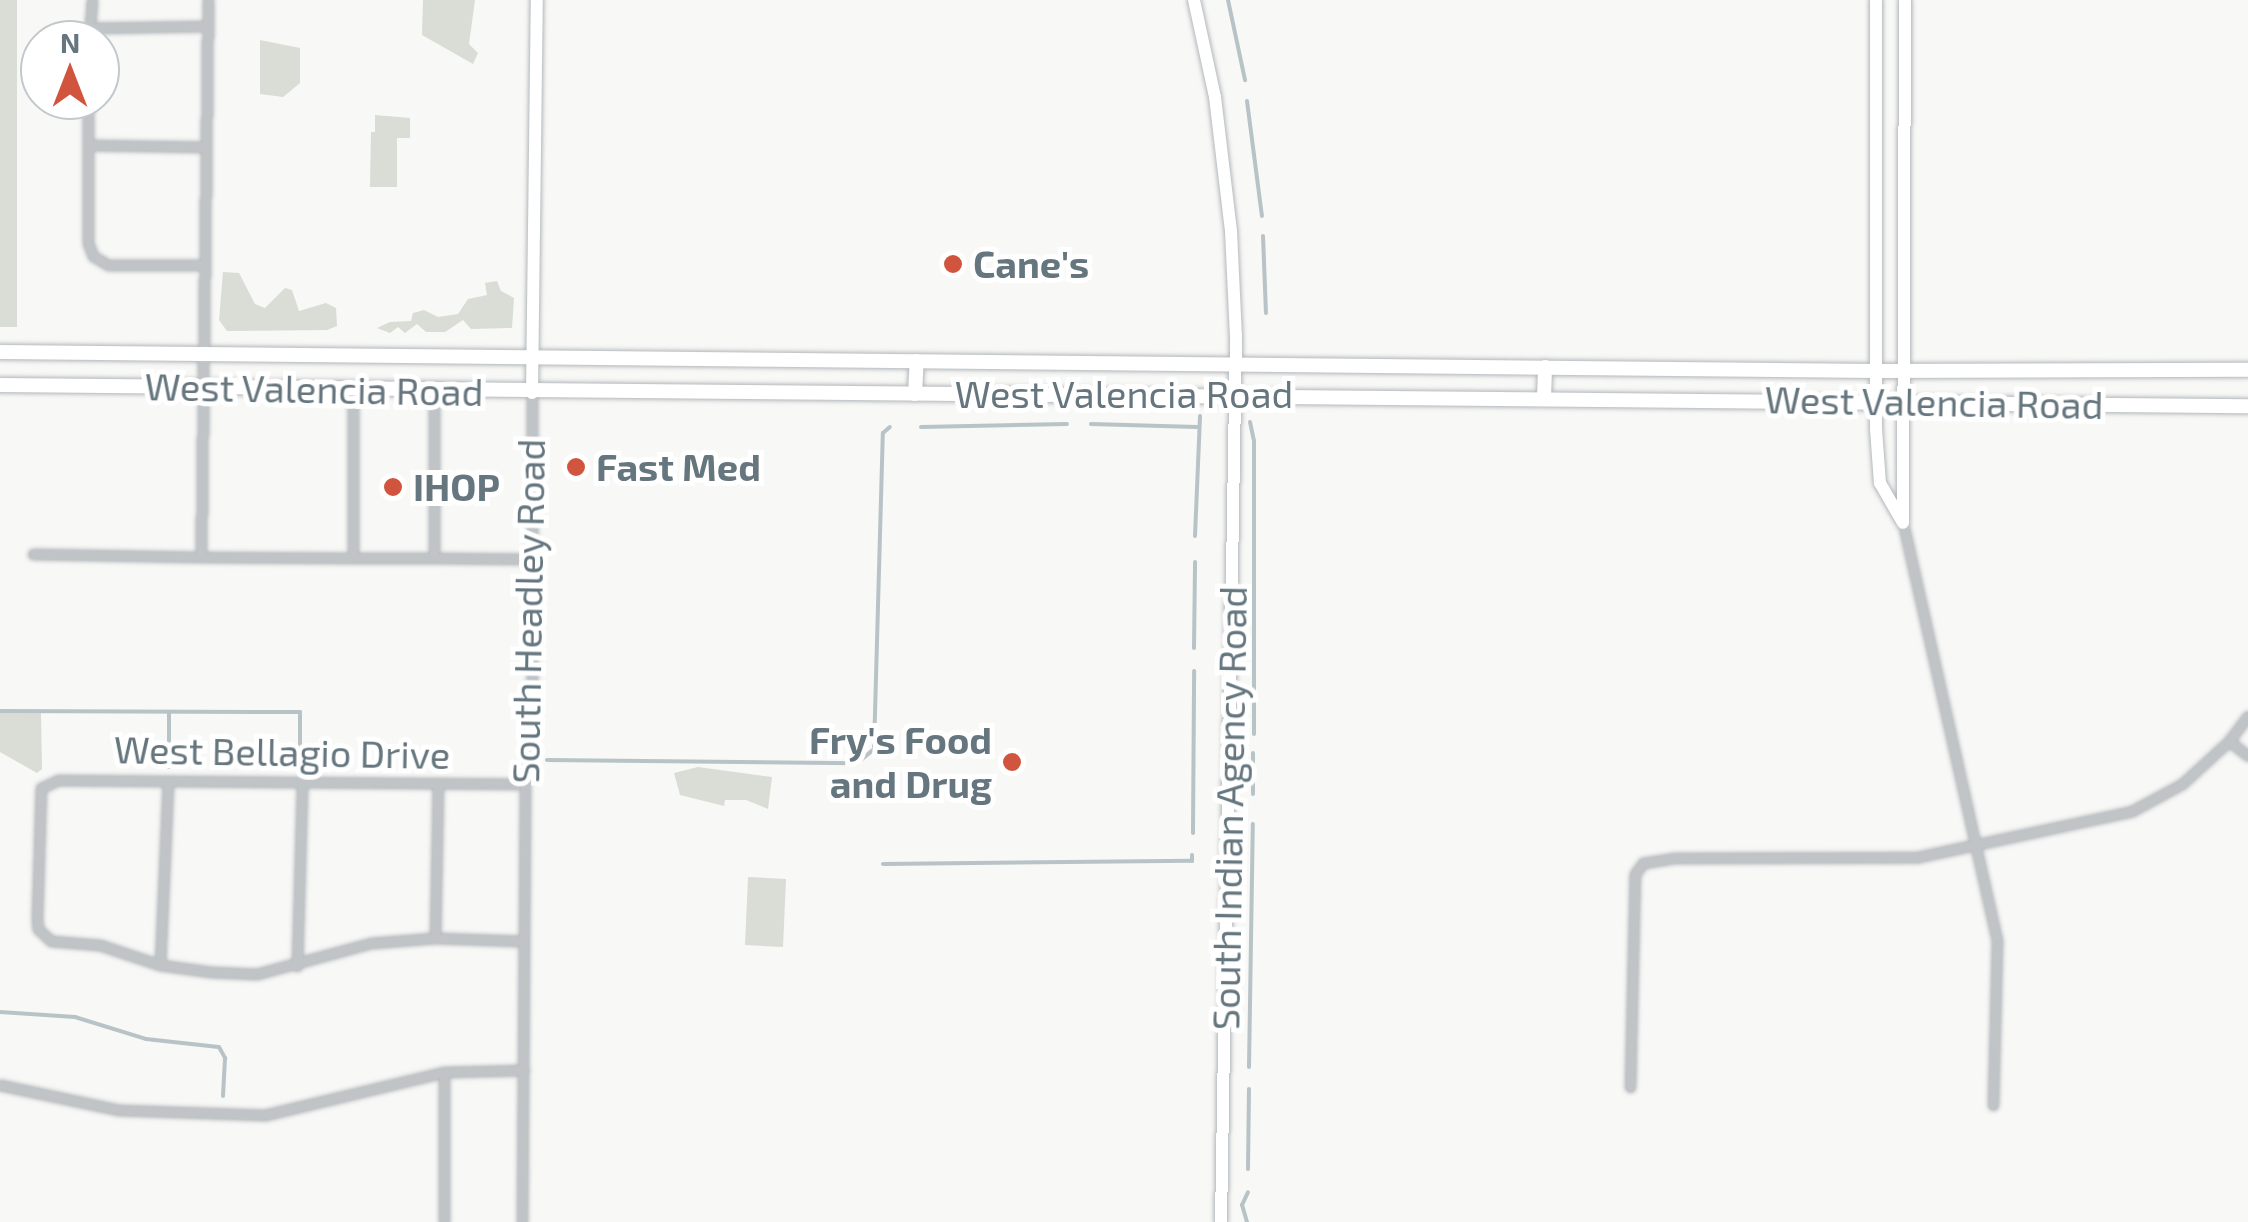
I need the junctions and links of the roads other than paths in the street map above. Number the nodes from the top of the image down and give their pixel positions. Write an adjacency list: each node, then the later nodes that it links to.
1 (208, 0): 6 (street)
2 (537, 0): 14 (street, South Headley Road)
3 (1194, 0): 16 (street, South Indian Agency Road)
4 (1876, 0): 18 (street)
5 (1905, 0): 20 (street)
6 (208, 26): 7 (street); 10 (street)
7 (120, 27)
8 (88, 120): 9 (street)
9 (89, 144): 10 (street); 11 (street)
10 (206, 147): 11 (street)
11 (203, 265): 13 (street)
12 (0, 352): 13 (main road, West Valencia Road)
13 (205, 354): 14 (main road, West Valencia Road); 22 (street)
14 (532, 358): 15 (main road, West Valencia Road); 25 (street, South Headley Road)
15 (917, 361): 16 (main road, West Valencia Road); 26 (main road)
16 (1234, 363): 17 (main road, West Valencia Road); 27 (street, South Indian Agency Road)
17 (1545, 367): 18 (main road, West Valencia Road); 28 (main road)
18 (1877, 370): 20 (main road, West Valencia Road); 29 (street)
19 (2248, 370): 20 (main road, West Valencia Road)
20 (1905, 371): 30 (street)
21 (0, 385): 22 (main road, West Valencia Road)
22 (201, 387): 23 (main road, West Valencia Road); 34 (street)
23 (353, 390): 24 (main road, West Valencia Road); 35 (street)
24 (434, 391): 25 (main road, West Valencia Road); 36 (street)
25 (532, 393): 26 (main road, West Valencia Road); 37 (street, South Headley Road)
26 (915, 394): 27 (main road, West Valencia Road)
27 (1234, 394): 28 (main road, West Valencia Road); 57 (street, South Indian Agency Road)
28 (1544, 398): 29 (main road, West Valencia Road)
29 (1876, 402): 30 (main road, West Valencia Road); 32 (street)
30 (1905, 402): 31 (main road, West Valencia Road); 32 (street)
31 (2248, 406)
32 (1903, 523): 45 (street)
33 (33, 554): 34 (street)
34 (201, 557): 35 (street)
35 (353, 558): 36 (street)
36 (434, 558): 37 (street)
37 (533, 559): 44 (street, South Headley Road)
38 (2248, 716): 39 (street)
39 (2230, 741): 40 (street); 45 (street)
40 (2248, 756)
41 (168, 781): 42 (street, West Bellagio Drive); 48 (street); 48 (street, West Bellagio Drive)
42 (302, 782): 43 (street, West Bellagio Drive); 49 (street)
43 (438, 783): 44 (street, West Bellagio Drive); 46 (street)
44 (525, 784): 47 (street, South Headley Road)
45 (1978, 844): 53 (street); 54 (street)
46 (434, 938): 47 (street); 49 (street)
47 (523, 941): 50 (street, South Headley Road)
48 (160, 965): 49 (street)
49 (297, 966)
50 (524, 1070): 51 (street); 56 (street, South Headley Road)
51 (444, 1072): 52 (street); 55 (street)
52 (0, 1085)
53 (1630, 1087)
54 (1993, 1104)
55 (444, 1222)
56 (522, 1222)
57 (1221, 1222)

